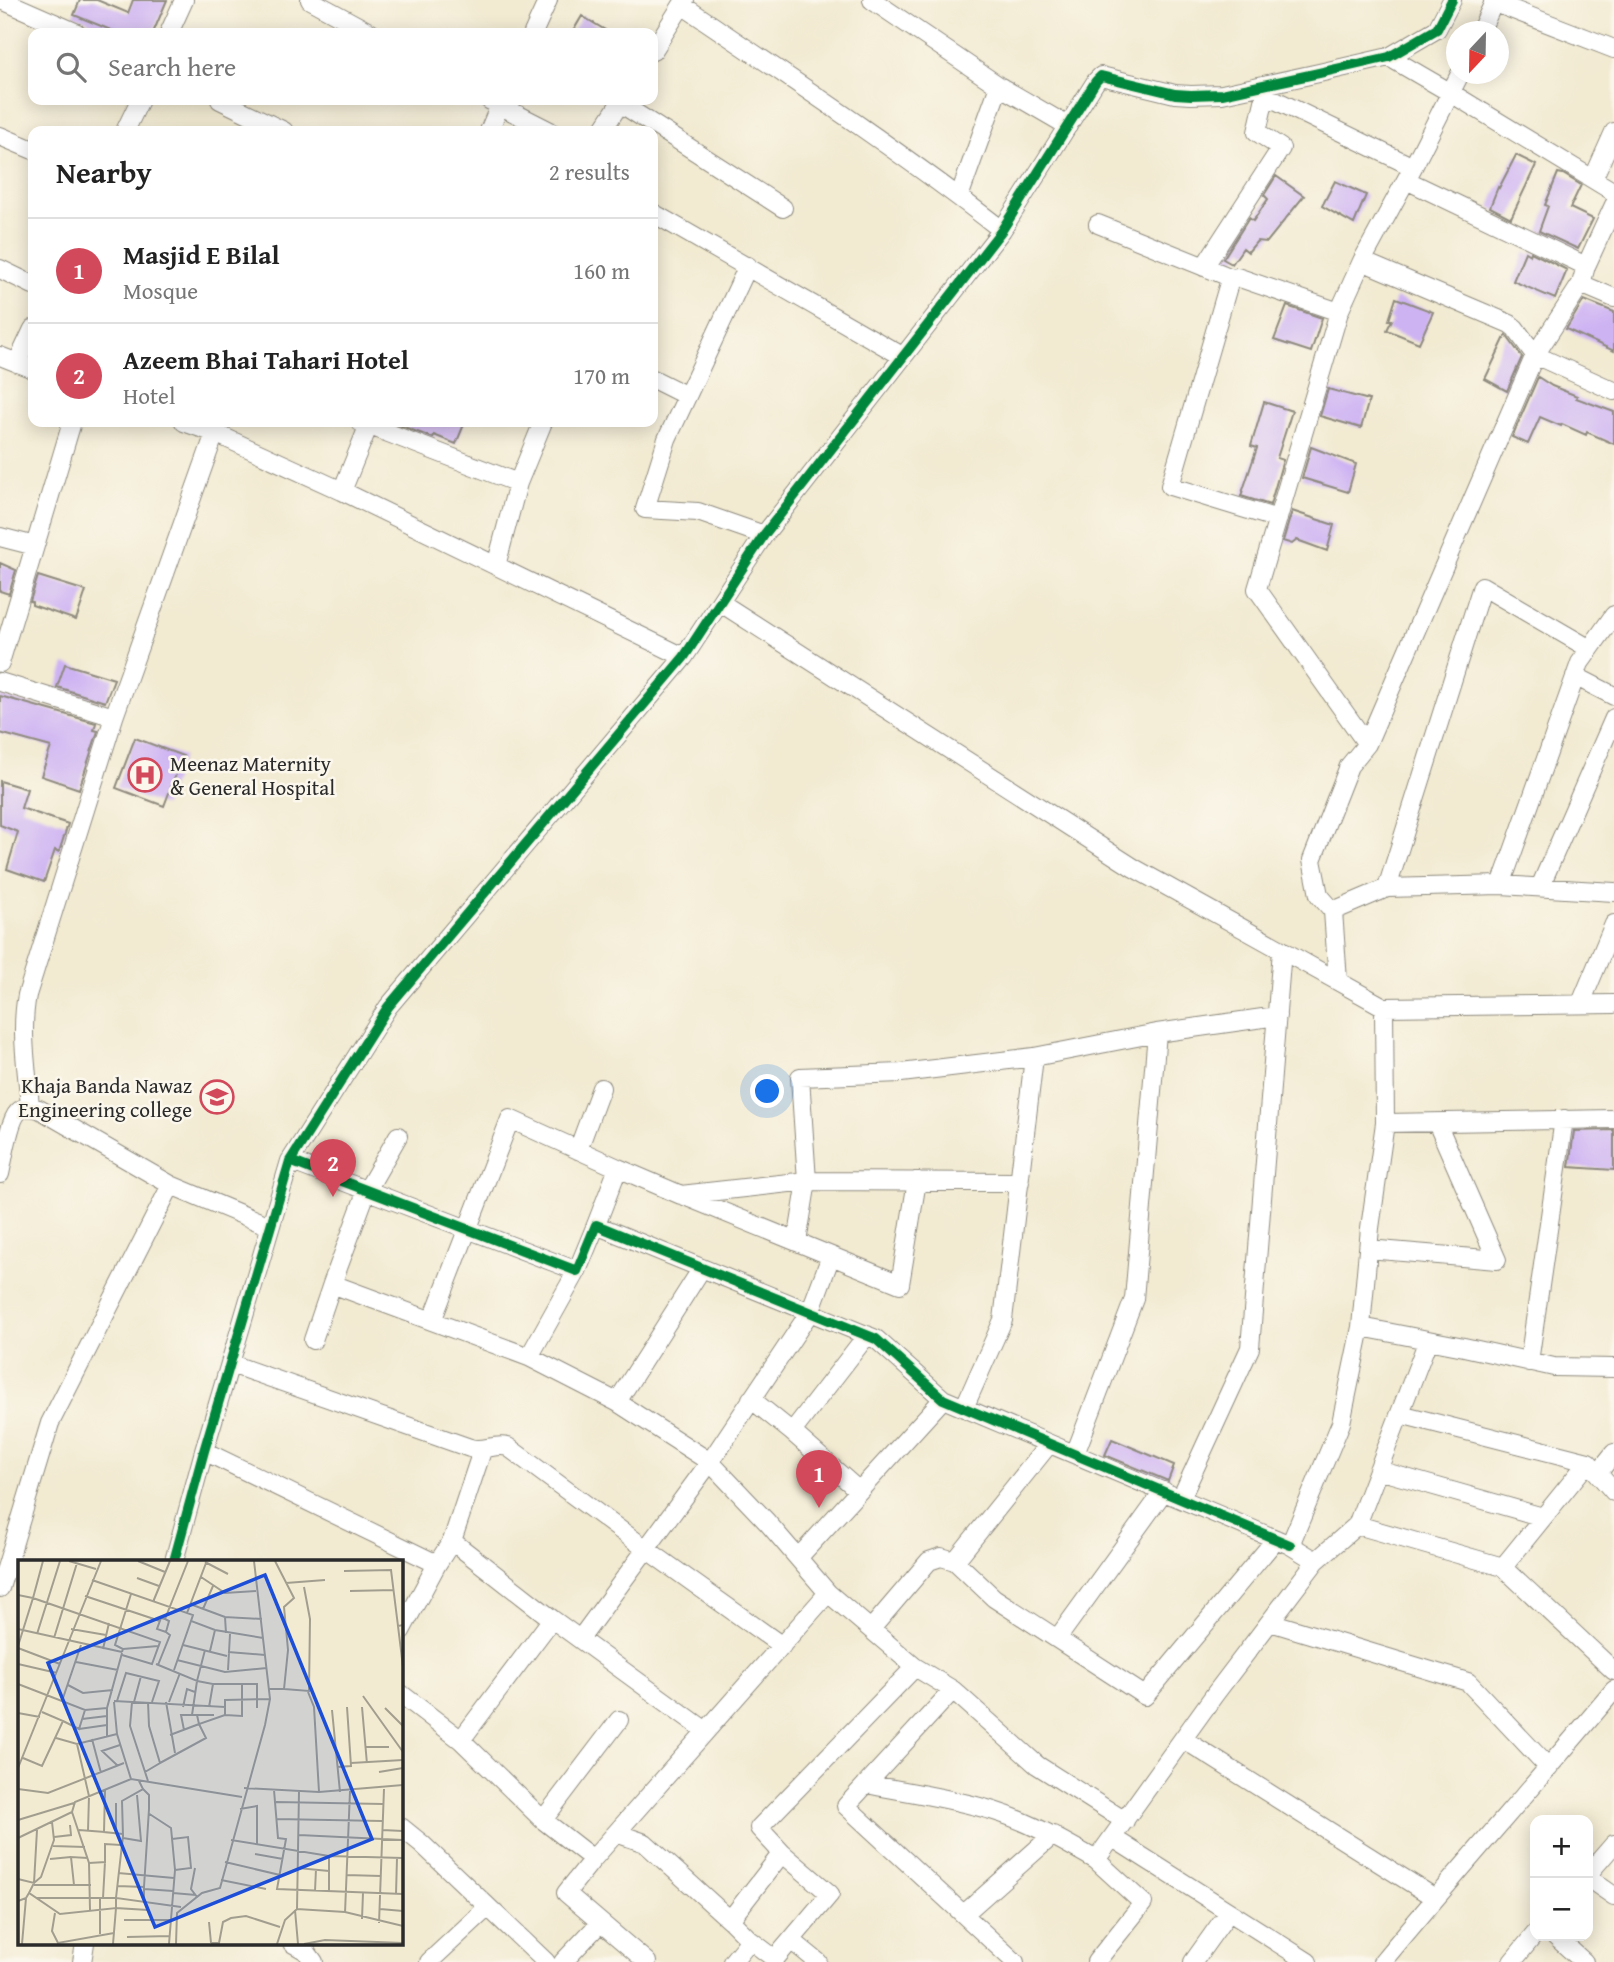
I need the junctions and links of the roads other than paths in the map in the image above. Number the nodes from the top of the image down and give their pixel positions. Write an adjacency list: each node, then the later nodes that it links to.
1 (2, 0): 10 (street)
2 (184, 0): 11 (street)
3 (872, 0): 18 (street)
4 (1452, 0): 16 (street)
5 (315, 1): 12 (street)
6 (1494, 1): 9 (street); 15 (street)
7 (542, 2): 13 (street)
8 (683, 2): 14 (street); 41 (street)
9 (1485, 21)
10 (66, 28)
11 (172, 28)
12 (362, 28)
13 (534, 28)
14 (658, 43)
15 (1614, 49)
16 (1389, 57): 19 (street); 20 (street)
17 (1455, 84): 20 (street)
18 (999, 86): 34 (street); 41 (street)
19 (1267, 89): 34 (street); 38 (street); 49 (street)
20 (1451, 93): 38 (street); 39 (street)
21 (138, 105): 27 (street)
22 (229, 105): 28 (street)
23 (496, 105): 29 (street)
24 (502, 105): 30 (street)
25 (619, 105): 31 (street)
26 (626, 105): 33 (street)
27 (127, 126)
28 (274, 126)
29 (490, 126)
30 (541, 126)
31 (605, 126)
32 (658, 126): 43 (street)
33 (658, 126)
34 (1068, 126): 46 (street)
35 (1614, 132): 39 (street)
36 (0, 136): 37 (street)
37 (28, 148)
38 (1410, 174): 47 (street); 51 (street)
39 (1592, 179): 40 (street)
40 (1614, 192)
41 (959, 197): 46 (street)
42 (1614, 205): 51 (street)
43 (783, 208)
44 (658, 215): 48 (street)
45 (1098, 224): 49 (street)
46 (1002, 230): 58 (street)
47 (1362, 261): 55 (street); 57 (street)
48 (748, 266): 58 (street); 62 (street)
49 (1204, 267): 52 (street)
50 (0, 269): 53 (street)
51 (1583, 275): 54 (street); 57 (street)
52 (1232, 278): 55 (street); 71 (street)
53 (28, 283)
54 (1614, 298)
55 (1339, 312): 71 (street)
56 (28, 340): 59 (street)
57 (1535, 355): 61 (street); 86 (street)
58 (902, 356): 72 (street)
59 (17, 363)
60 (658, 382): 62 (street)
61 (1614, 391)
62 (687, 396): 72 (street)
63 (71, 427): 74 (street)
64 (198, 427): 68 (street)
65 (365, 427): 70 (street)
66 (376, 427): 69 (street)
67 (541, 427): 69 (street)
68 (215, 433): 70 (street); 84 (street)
69 (518, 483): 75 (street)
70 (342, 491): 75 (street)
71 (1278, 519): 86 (street)
72 (764, 535): 76 (street)
73 (0, 537): 74 (street)
74 (35, 547): 80 (street)
75 (496, 566): 79 (street)
76 (721, 603): 79 (street); 93 (street)
77 (1614, 615): 78 (street)
78 (1590, 649): 81 (street); 89 (street)
79 (684, 657): 109 (street)
80 (0, 663)
81 (1575, 676): 83 (street); 87 (street)
82 (0, 682): 84 (street)
83 (1614, 696)
84 (114, 717): 102 (street)
85 (1614, 718): 88 (street)
86 (1367, 744): 91 (street)
87 (1501, 885): 88 (street); 89 (street)
88 (1540, 887): 90 (street)
89 (1387, 888): 91 (street)
90 (1614, 892)
91 (1333, 911): 94 (street)
92 (1614, 924): 95 (street)
93 (1282, 950): 94 (street); 98 (street)
94 (1338, 981): 97 (street)
95 (1581, 1003): 96 (street); 97 (street)
96 (1614, 1004)
97 (1384, 1007): 105 (street)
98 (1277, 1016): 99 (street); 153 (street)
99 (1157, 1033): 100 (street); 147 (street)
100 (1034, 1057): 112 (street); 114 (street)
101 (601, 1088): 108 (street)
102 (30, 1106): 111 (street); 115 (street)
103 (1564, 1119): 104 (street); 106 (street); 134 (street)
104 (1614, 1119)
105 (1385, 1123): 106 (street); 122 (street)
106 (1437, 1123): 122 (street)
107 (398, 1136): 116 (street)
108 (578, 1150): 110 (street); 120 (street)
109 (290, 1161): 116 (street); 119 (street)
110 (618, 1168): 117 (street); 118 (street)
111 (0, 1174)
112 (807, 1181): 113 (street); 117 (street); 121 (street)
113 (918, 1181): 114 (street); 123 (street)
114 (1020, 1182): 140 (street)
115 (171, 1185): 119 (street); 165 (street)
116 (367, 1190): 120 (street); 126 (street)
117 (681, 1195): 121 (street)
118 (596, 1225): 124 (street); 125 (street)
119 (269, 1226): 135 (street)
120 (468, 1230): 125 (street); 128 (street)
121 (797, 1242): 123 (street)
122 (1368, 1249): 129 (street)
123 (831, 1256): 127 (street)
124 (702, 1268): 127 (street); 139 (street)
125 (577, 1270): 133 (street)
126 (332, 1284): 128 (street); 131 (street)
127 (810, 1312): 130 (street); 137 (street)
128 (432, 1321): 133 (street)
129 (1361, 1327): 132 (street); 157 (street)
130 (867, 1335): 138 (street); 142 (street)
131 (313, 1340)
132 (1428, 1340): 134 (street); 141 (street)
133 (529, 1357): 139 (street)
134 (1529, 1362): 136 (street)
135 (231, 1364): 144 (street); 145 (street)
136 (1614, 1368)
137 (751, 1399): 142 (street); 148 (street)
138 (943, 1399): 140 (street); 151 (street)
139 (617, 1402): 148 (street)
140 (964, 1408): 143 (street)
141 (1400, 1414): 149 (street); 150 (street)
142 (792, 1433): 151 (street)
143 (1049, 1444): 147 (street); 161 (street)
144 (204, 1451): 160 (street); 163 (street)
145 (482, 1451): 156 (street); 158 (street)
146 (1614, 1453): 149 (street)
147 (1075, 1454): 153 (street)
148 (710, 1462): 158 (street); 159 (street)
149 (1593, 1467): 152 (street); 154 (street)
150 (1378, 1470): 154 (street); 155 (street)
151 (859, 1491): 159 (street)
152 (1614, 1492)
153 (1173, 1495): 157 (street); 172 (street)
154 (1543, 1517): 164 (street)
155 (1357, 1525): 162 (street); 164 (street)
156 (452, 1541): 163 (street); 167 (street)
157 (1283, 1542): 162 (street); 172 (street)
158 (646, 1549): 171 (street); 173 (street)
159 (798, 1558): 166 (street)
160 (174, 1560)
161 (955, 1561): 170 (street); 172 (street)
162 (1316, 1561): 168 (street)
163 (437, 1564): 169 (street)
164 (1503, 1567): 175 (street)
165 (0, 1588)
166 (828, 1593): 170 (street); 173 (street)
167 (552, 1619): 171 (street); 182 (street)
168 (1270, 1622): 181 (street); 183 (street)
169 (402, 1629)
170 (871, 1629): 174 (street)
171 (580, 1639): 180 (street)
172 (1057, 1639)
173 (782, 1646): 180 (street)
174 (915, 1667): 176 (street); 192 (street)
175 (1614, 1671)
176 (953, 1690): 184 (street); 186 (street)
177 (1614, 1690): 183 (street)
178 (402, 1695): 182 (street)
179 (619, 1720): 185 (street)
180 (706, 1731): 188 (street)
181 (1183, 1739): 186 (street); 198 (street)
182 (461, 1740): 185 (street)
183 (1549, 1768): 198 (street)
184 (866, 1784): 189 (street); 201 (street)
185 (543, 1820): 193 (street)
186 (1125, 1821): 190 (street)
187 (402, 1828): 199 (street)
188 (616, 1833): 193 (street); 202 (street)
189 (1053, 1835): 194 (street); 201 (street)
190 (1113, 1838): 194 (street); 200 (street)
191 (1614, 1844): 195 (street)
192 (782, 1853): 202 (street); 205 (street)
193 (593, 1859): 203 (street)
194 (1096, 1860): 219 (street)
195 (1593, 1870)
196 (1591, 1878): 197 (street)
197 (1614, 1896)
198 (1434, 1898): 222 (street)
199 (488, 1907): 212 (street); 213 (street)
200 (1228, 1913): 220 (street); 221 (street)
201 (964, 1914): 218 (street)
202 (730, 1920): 204 (street)
203 (600, 1923): 214 (street); 215 (street)
204 (750, 1940): 205 (street); 216 (street)
205 (791, 1940): 217 (street)
206 (1530, 1940): 223 (street)
207 (1561, 1941): 224 (street)
208 (85, 1944): 210 (street)
209 (294, 1944): 211 (street)
210 (82, 1962)
211 (314, 1962)
212 (429, 1962)
213 (546, 1962)
214 (563, 1962)
215 (647, 1962)
216 (732, 1962)
217 (818, 1962)
218 (1015, 1962)
219 (1096, 1962)
220 (1193, 1962)
221 (1308, 1962)
222 (1382, 1962)
223 (1512, 1962)
224 (1584, 1962)

